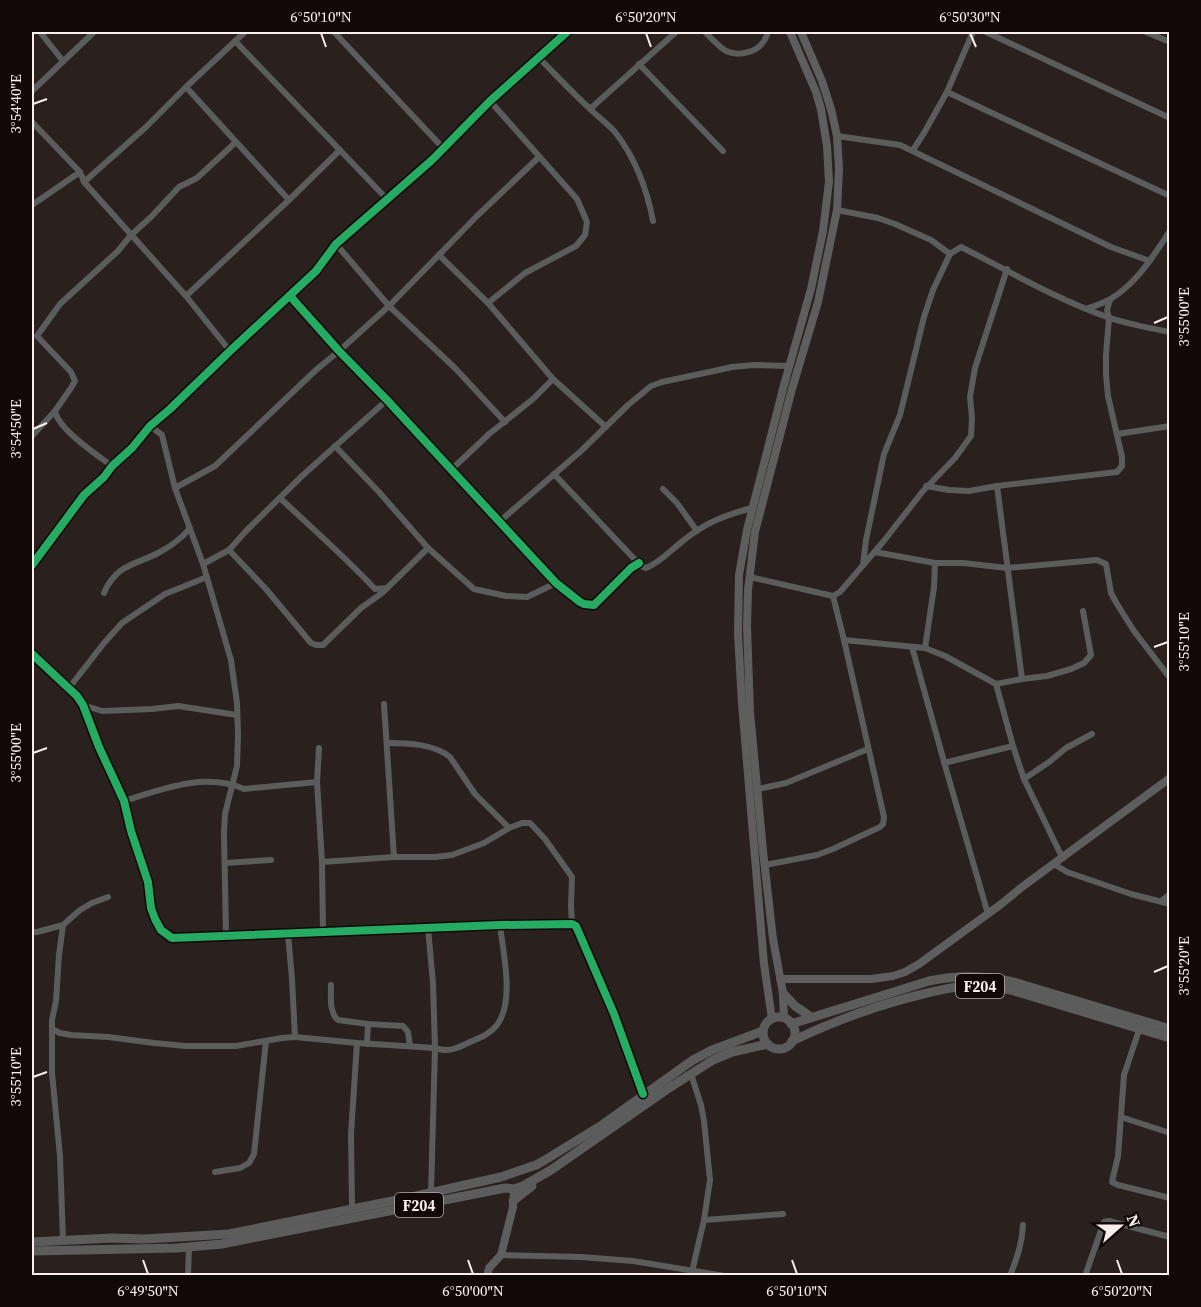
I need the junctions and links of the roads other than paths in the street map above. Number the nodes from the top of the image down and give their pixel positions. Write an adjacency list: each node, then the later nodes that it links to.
1 (40, 32): 17 (street)
2 (94, 32): 17 (street)
3 (245, 32): 14 (street)
4 (334, 32): 28 (street)
5 (567, 32): 16 (street)
6 (676, 32): 18 (street)
7 (705, 32): 8 (street)
8 (768, 32)
9 (790, 32): 59 (main road)
10 (801, 32): 26 (main road)
11 (973, 32): 21 (street)
12 (986, 32): 24 (street)
13 (1146, 32): 15 (street)
14 (235, 41): 19 (street); 29 (street)
15 (1170, 42)
16 (538, 57): 22 (street); 23 (street)
17 (63, 61): 20 (street)
18 (639, 64): 23 (street); 31 (street)
19 (186, 87): 27 (street); 34 (street)
20 (32, 91)
21 (947, 92): 30 (street); 35 (street)
22 (490, 101): 28 (street); 32 (street)
23 (590, 109): 40 (street)
24 (1170, 118)
25 (32, 122): 33 (street)
26 (837, 136): 30 (street); 39 (main road)
27 (236, 142): 37 (street); 42 (street)
28 (443, 148): 36 (street)
29 (340, 150): 36 (street); 37 (street)
30 (913, 150): 46 (street)
31 (723, 151)
32 (539, 158): 45 (street); 51 (street)
33 (80, 172): 34 (street); 38 (street)
34 (84, 182): 42 (street)
35 (1170, 196)
36 (387, 199): 43 (street)
37 (289, 200): 48 (street)
38 (32, 206)
39 (837, 210): 44 (street); 92 (main road)
40 (653, 221)
41 (1170, 231): 46 (street)
42 (131, 235): 48 (street); 56 (street)
43 (336, 244): 49 (street); 52 (street)
44 (950, 254): 47 (street); 89 (street)
45 (439, 255): 51 (street); 52 (street)
46 (1150, 261): 50 (street)
47 (1007, 269): 53 (street); 73 (street)
48 (186, 296): 57 (street)
49 (290, 296): 57 (street); 58 (street)
50 (1110, 300): 53 (street); 54 (street)
51 (488, 303): 60 (street)
52 (389, 306): 58 (street); 63 (street)
53 (1085, 309): 54 (street)
54 (1109, 318): 55 (street); 67 (street)
55 (1170, 333)
56 (34, 334): 62 (street)
57 (230, 351): 64 (street)
58 (339, 351): 61 (street); 75 (street)
59 (789, 366): 65 (street); 78 (main road)
60 (553, 379): 63 (street); 65 (street)
61 (387, 400): 69 (street); 71 (street)
62 (55, 411): 68 (street); 70 (street)
63 (506, 422): 71 (street)
64 (150, 426): 70 (street); 75 (street)
65 (606, 426): 72 (street)
66 (1170, 426): 67 (street)
67 (1117, 434): 74 (street)
68 (32, 436)
69 (335, 446): 77 (street); 82 (street)
70 (112, 466): 88 (street)
71 (451, 470): 79 (street)
72 (554, 474): 79 (street); 85 (street)
73 (926, 486): 74 (street); 84 (street)
74 (997, 486): 90 (street)
75 (175, 488): 80 (street)
76 (663, 489): 81 (street)
77 (280, 498): 83 (street); 94 (street)
78 (752, 508): 81 (street); 146 (main road)
79 (499, 522): 93 (street)
80 (190, 528): 87 (street); 95 (street)
81 (697, 531): 85 (street)
82 (428, 548): 93 (street); 94 (street)
83 (229, 550): 87 (street); 94 (street)
84 (875, 552): 86 (street); 89 (street)
85 (639, 563): 93 (street)
86 (935, 563): 90 (street); 100 (street)
87 (203, 564): 91 (street)
88 (32, 565)
89 (863, 565): 96 (street)
90 (1007, 568): 102 (street); 103 (street)
91 (207, 577): 105 (street); 108 (street)
92 (750, 577): 96 (street); 119 (main road)
93 (556, 583)
94 (387, 588)
95 (104, 593)
96 (833, 596): 98 (street)
97 (1083, 611): 103 (street)
98 (844, 640): 99 (street); 113 (street)
99 (912, 647): 100 (street); 114 (street)
100 (925, 648): 104 (street)
101 (32, 654): 105 (street)
102 (1170, 678)
103 (1022, 679): 104 (street)
104 (996, 684): 111 (street)
105 (69, 688): 107 (street)
106 (384, 704): 110 (street)
107 (83, 705): 108 (street); 120 (street)
108 (237, 715): 118 (street)
109 (1092, 734): 116 (street)
110 (388, 743): 121 (street); 122 (street)
111 (1013, 746): 114 (street); 116 (street)
112 (318, 748): 117 (street)
113 (868, 749): 119 (street); 128 (street)
114 (944, 763): 133 (street)
115 (1170, 778): 123 (main road)
116 (1024, 779): 123 (street)
117 (317, 783): 118 (street); 125 (street)
118 (233, 784): 120 (street); 126 (street)
119 (758, 789): 128 (main road)
120 (124, 801): 141 (street)
121 (509, 828): 122 (street); 134 (street)
122 (394, 857): 125 (street)
123 (1062, 857): 127 (main road)
124 (271, 861): 126 (street)
125 (322, 862): 138 (street)
126 (225, 864): 141 (street)
127 (1054, 864): 131 (street); 133 (main road)
128 (765, 865): 142 (main road)
129 (1170, 894): 131 (street)
130 (108, 897): 135 (street)
131 (1161, 901): 132 (street)
132 (1170, 904)
133 (988, 914): 142 (main road)
134 (572, 924): 136 (street); 165 (street)
135 (63, 925): 139 (street); 149 (street)
136 (500, 925): 137 (street); 161 (street)
137 (428, 928): 138 (street); 161 (street)
138 (323, 931): 140 (street)
139 (32, 932)
140 (288, 934): 141 (street); 153 (street)
141 (226, 936)
142 (780, 979): 144 (main road)
143 (331, 985): 148 (street)
144 (783, 993): 145 (main road); 147 (main road)
145 (811, 1017): 147 (main road, F204); 150 (main road, F204)
146 (772, 1018): 147 (main road, F204); 152 (main road)
147 (788, 1021): 156 (main road)
148 (368, 1024): 158 (street); 160 (street)
149 (52, 1029): 155 (street); 180 (street)
150 (1170, 1029)
151 (1139, 1030): 154 (main road, F204); 156 (main road, F204); 166 (street)
152 (763, 1031): 159 (main road); 162 (main road, F204)
153 (295, 1037): 155 (street); 157 (street)
154 (1170, 1038)
155 (266, 1041): 169 (street)
156 (792, 1041): 159 (main road, F204)
157 (357, 1043): 158 (street); 175 (street)
158 (367, 1044): 160 (street)
159 (768, 1044): 163 (main road, F204)
160 (410, 1046): 161 (street)
161 (435, 1048): 172 (street)
162 (673, 1073): 164 (main road); 165 (main road, F204)
163 (692, 1074): 164 (main road, F204); 177 (street)
164 (680, 1082): 168 (main road, F204)
165 (643, 1094): 170 (main road, F204)
166 (1121, 1117): 167 (street); 173 (street)
167 (1170, 1133)
168 (551, 1170): 171 (main road, F204); 174 (main road)
169 (215, 1172)
170 (510, 1174): 171 (street); 172 (main road, F204)
171 (509, 1188): 174 (main road); 182 (main road, F204)
172 (431, 1192): 175 (main road, F204)
173 (1170, 1198)
174 (513, 1204): 184 (main road)
175 (352, 1208): 180 (main road, F204)
176 (783, 1214): 177 (street)
177 (704, 1220): 185 (street)
178 (1023, 1225): 189 (street)
179 (1170, 1237): 190 (street)
180 (63, 1240): 181 (main road, F204)
181 (32, 1242)
182 (189, 1247): 183 (main road, F204); 186 (street)
183 (32, 1251)
184 (501, 1255): 185 (street); 187 (main road)
185 (692, 1273): 188 (street)
186 (188, 1275)
187 (487, 1275)
188 (725, 1275)
189 (1010, 1275)
190 (1085, 1275)

